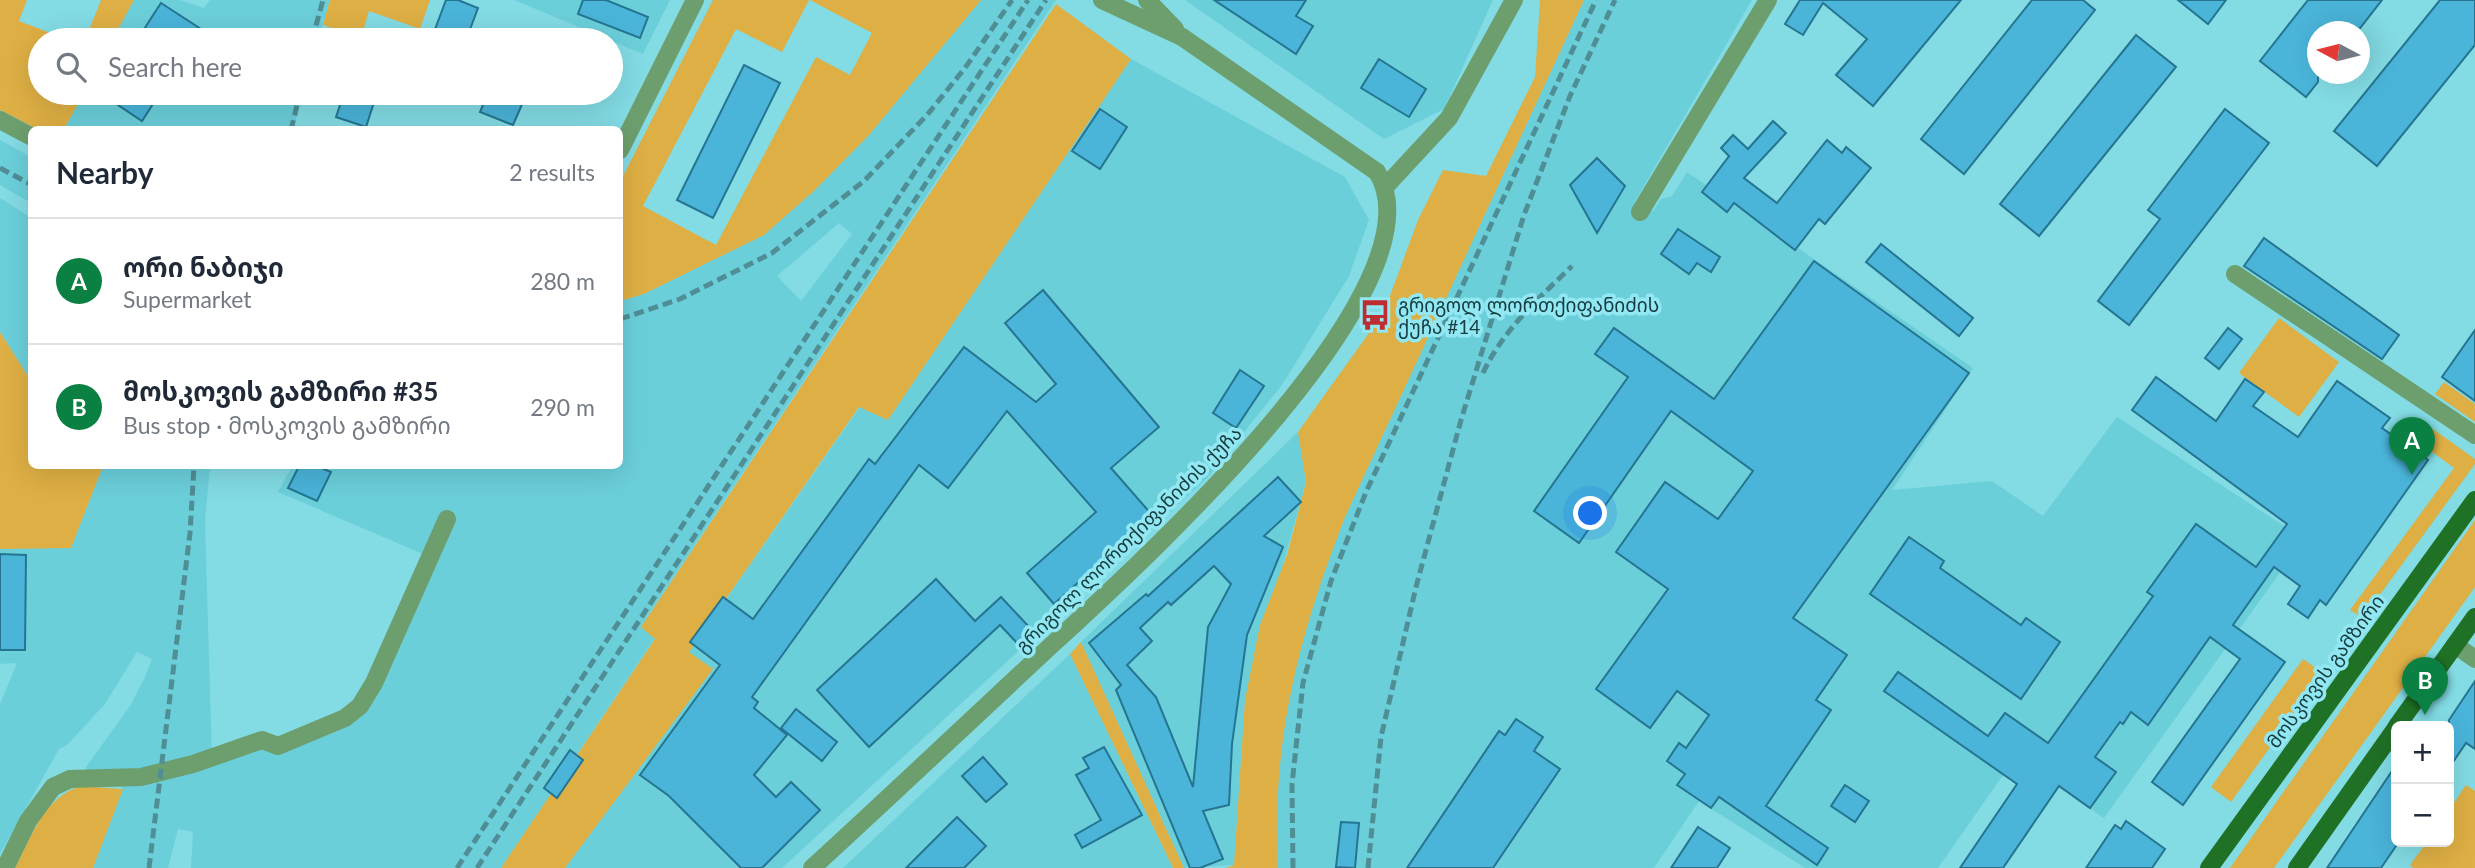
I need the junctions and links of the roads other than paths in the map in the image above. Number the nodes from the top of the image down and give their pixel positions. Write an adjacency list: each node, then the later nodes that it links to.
1 (695, 0): 9 (street)
2 (1102, 0): 6 (street)
3 (1147, 0): 6 (street)
4 (1514, 0): 10 (street)
5 (1768, 0): 11 (street)
6 (1182, 37): 10 (street)
7 (0, 120): 8 (street)
8 (28, 135)
9 (623, 144)
10 (1386, 186): 22 (street, გრიგოლ ლორთქიფანიძის ქუჩა)
11 (1640, 212)
12 (2235, 274): 13 (street)
13 (2475, 435)
14 (2475, 500): 23 (main road, მოსკოვის გამზირი)
15 (447, 519): 21 (street)
16 (2475, 617): 17 (main road)
17 (2455, 645): 18 (street); 19 (main road)
18 (2475, 659)
19 (2401, 721)
20 (2391, 735): 24 (main road)
21 (5, 868)
22 (812, 868)
23 (2209, 868)
24 (2297, 868)

